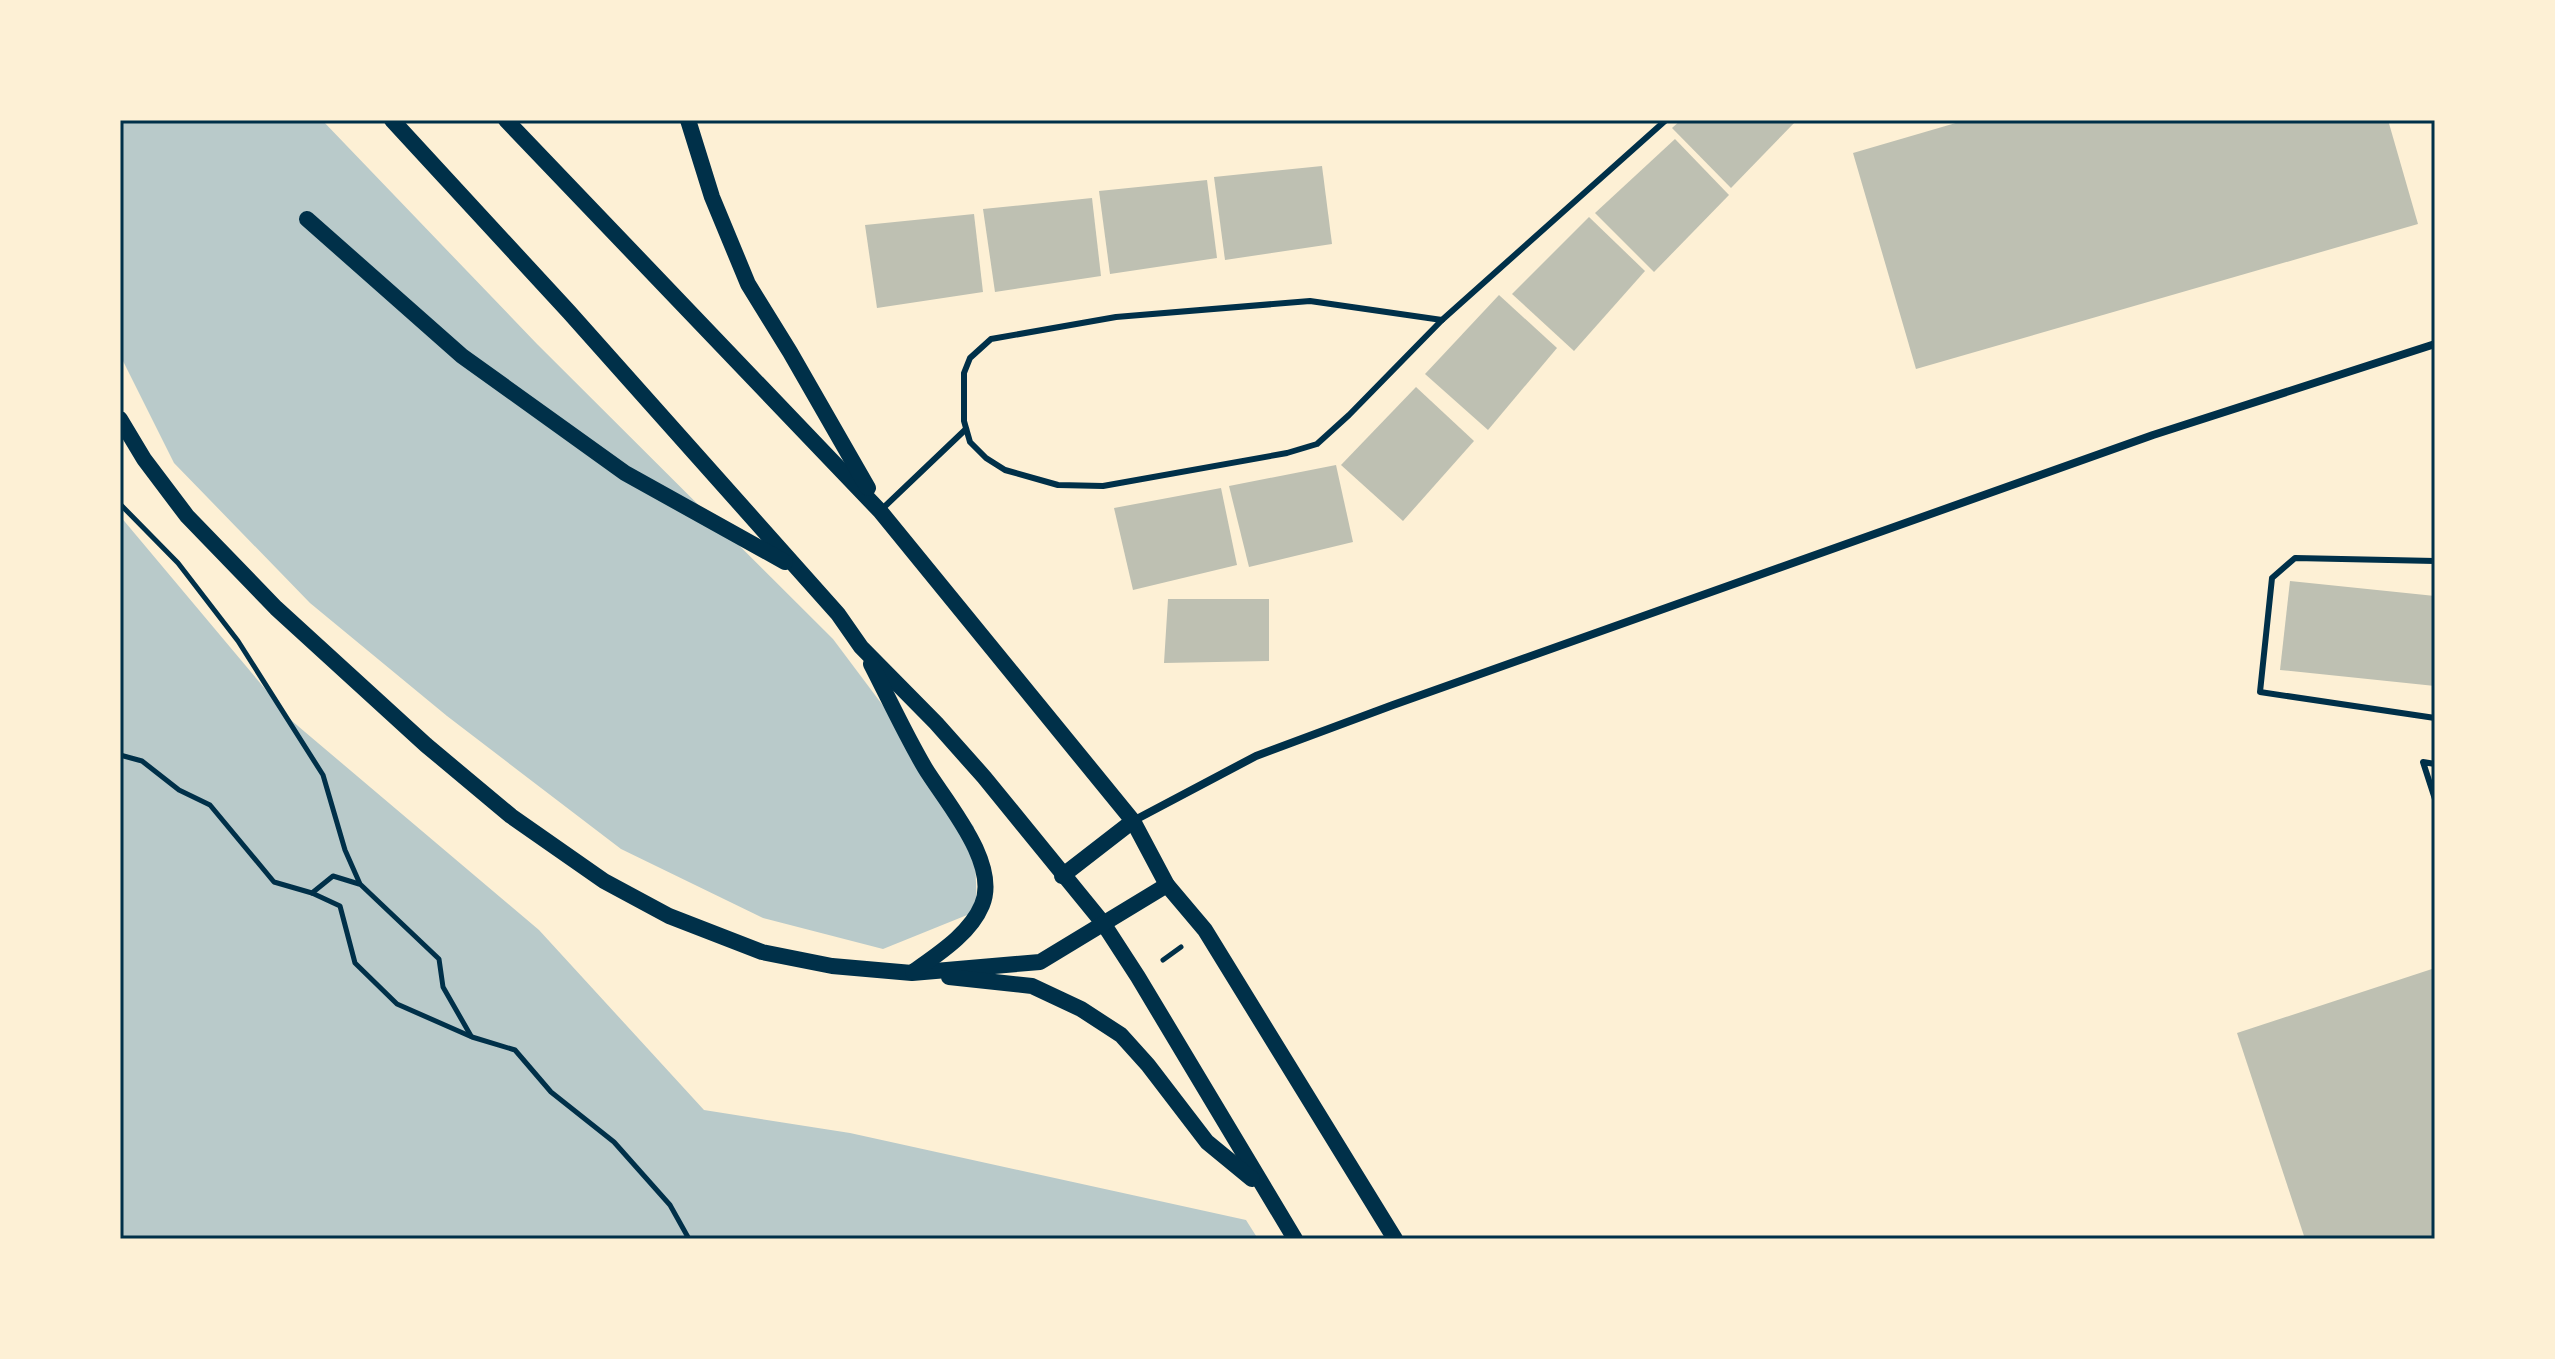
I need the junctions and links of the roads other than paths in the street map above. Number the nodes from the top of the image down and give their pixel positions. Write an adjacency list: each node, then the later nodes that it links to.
1 (392, 120): 12 (main road)
2 (506, 120): 10 (main road)
3 (688, 120): 10 (main road)
4 (1666, 120): 6 (lane)
5 (307, 219): 12 (main road)
6 (1442, 320): 9 (lane); 9 (lane)
7 (2435, 344): 17 (street)
8 (120, 419): 21 (main road)
9 (966, 429): 10 (lane)
10 (880, 511): 17 (main road)
11 (2435, 561): 14 (lane)
12 (797, 568): 13 (main road)
13 (861, 647): 18 (main road); 21 (main road)
14 (2435, 718)
15 (2435, 764): 16 (lane)
16 (2435, 799)
17 (1133, 821): 18 (main road); 19 (main road)
18 (1062, 876): 20 (main road)
19 (1167, 885): 20 (main road); 24 (main road)
20 (1103, 923): 21 (main road); 22 (main road)
21 (912, 973): 22 (main road)
22 (1263, 1187): 23 (main road)
23 (1295, 1239)
24 (1395, 1239)

